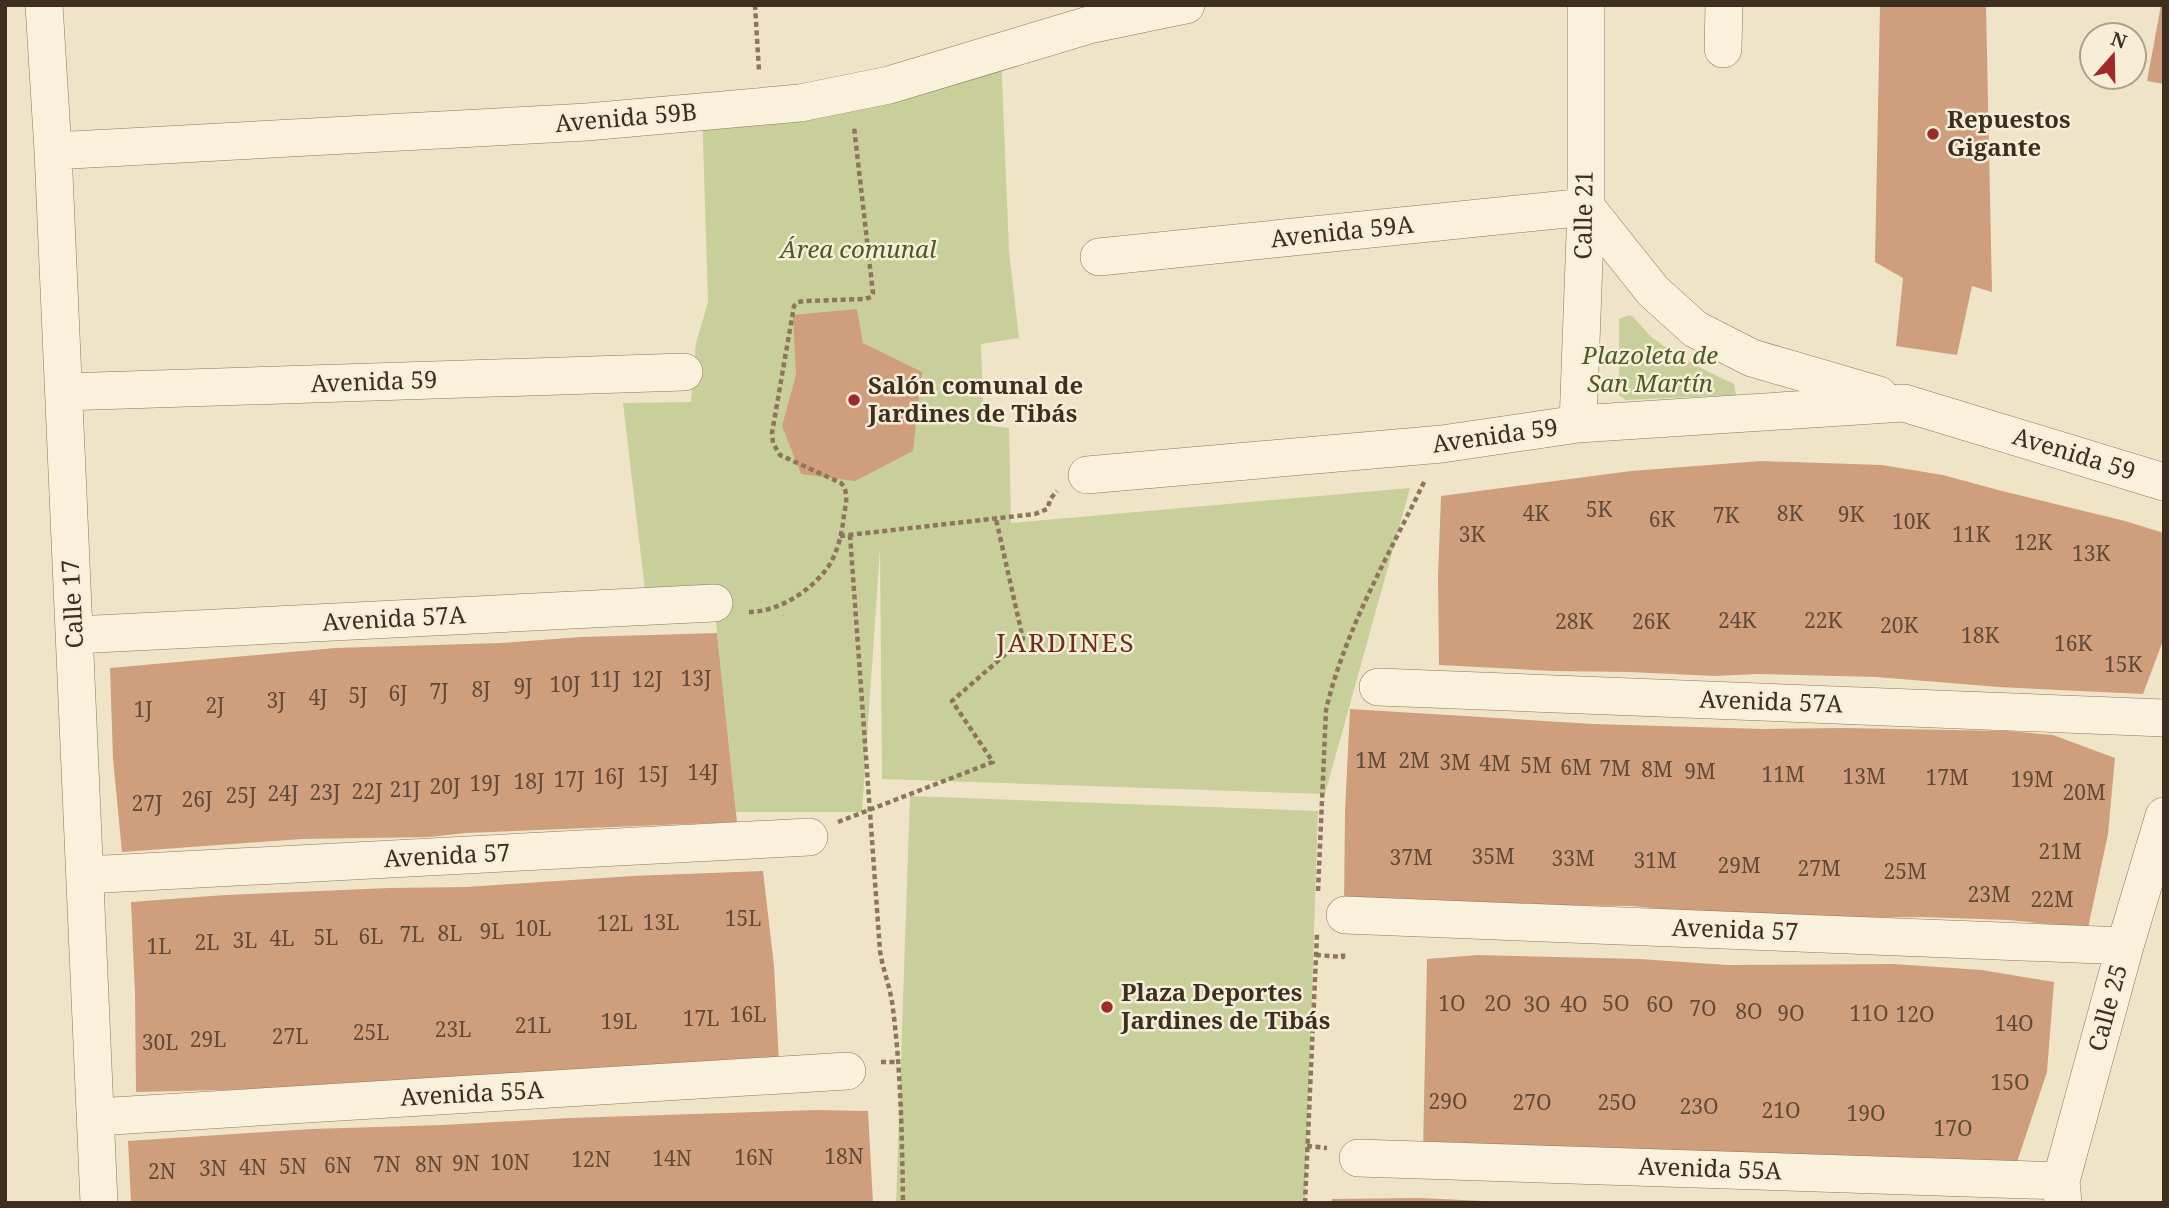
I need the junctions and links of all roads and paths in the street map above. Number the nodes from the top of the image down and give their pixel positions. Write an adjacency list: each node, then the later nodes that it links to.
1 (44, 5): 9 (street, Calle 17)
2 (755, 5): 7 (path)
3 (1586, 5): 10 (street, Calle 21)
4 (1724, 5): 6 (street)
5 (1182, 6): 7 (street, Avenida 59B)
6 (1723, 49)
7 (762, 106): 9 (street, Avenida 59B)
8 (853, 120): 21 (path)
9 (53, 151): 13 (street, Calle 17)
10 (1586, 207): 11 (street, Avenida 59A); 14 (street, Avenida 59); 15 (street, Calle 21)
11 (1099, 257)
12 (684, 372): 13 (street, Avenida 59)
13 (64, 392): 23 (street, Calle 17)
14 (1904, 403): 15 (street, Avenida 59); 18 (street, Avenida 59)
15 (1578, 424): 16 (street, Avenida 59)
16 (1442, 444): 17 (street, Avenida 59); 30 (path)
17 (1087, 475): 19 (path)
18 (2164, 482)
19 (996, 519): 20 (path); 26 (path)
20 (850, 535): 21 (path); 26 (path)
21 (841, 536): 22 (path)
22 (714, 603): 23 (street, Avenida 57A)
23 (75, 635): 29 (street, Calle 17)
24 (1378, 687): 25 (street, Avenida 57A)
25 (2164, 718)
26 (870, 809): 28 (path); 39 (path)
27 (2164, 816): 31 (street, Calle 25)
28 (809, 837): 29 (street, Avenida 57)
29 (86, 875): 35 (street, Calle 17)
30 (1327, 912): 31 (street, Avenida 57); 32 (path)
31 (2125, 946): 37 (street, Calle 25)
32 (1316, 955): 33 (path); 40 (path)
33 (1343, 957)
34 (847, 1071): 35 (street, Avenida 55A)
35 (96, 1117): 38 (street, Calle 17)
36 (1358, 1158): 37 (street, Avenida 55A)
37 (2062, 1192)
38 (99, 1203)
39 (903, 1203)
40 (1305, 1203)

